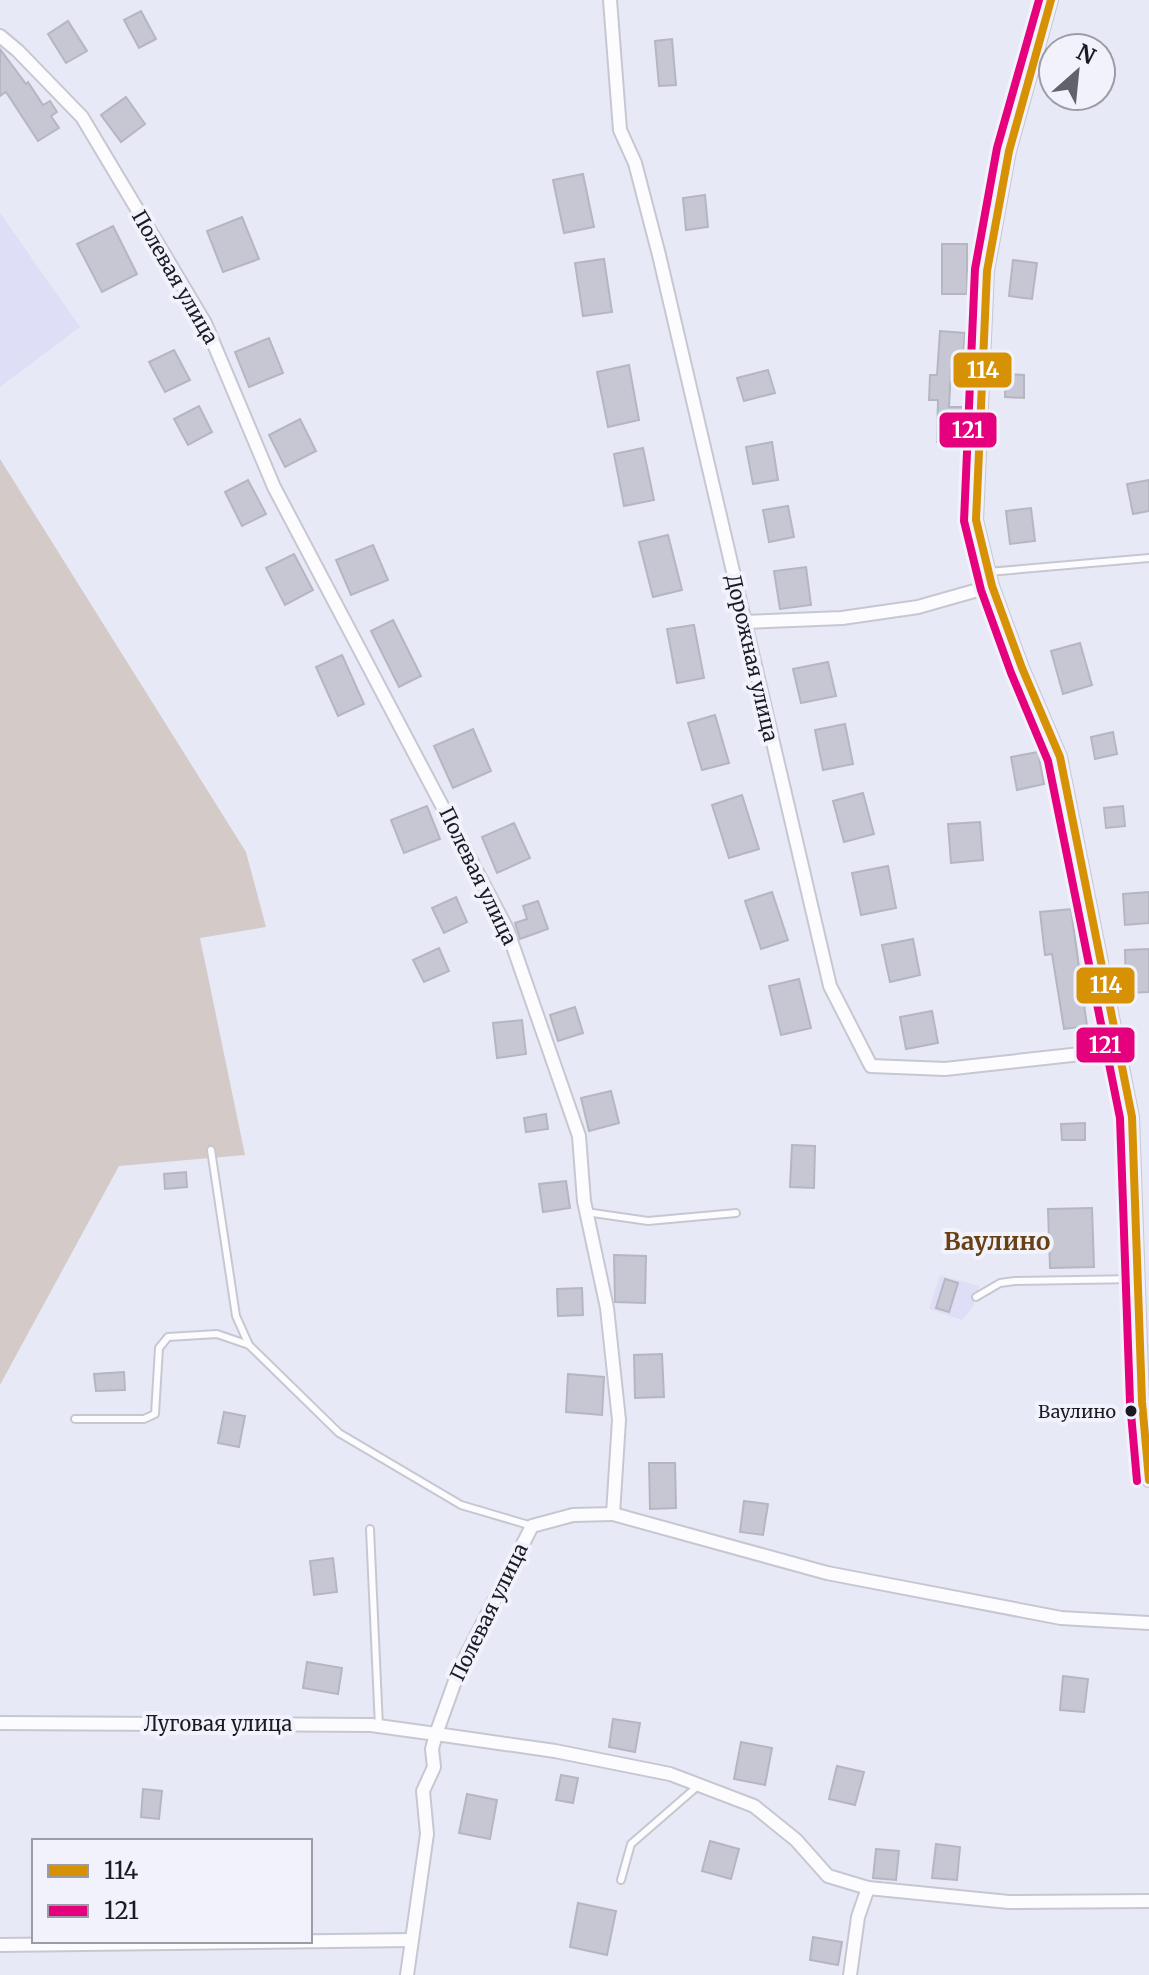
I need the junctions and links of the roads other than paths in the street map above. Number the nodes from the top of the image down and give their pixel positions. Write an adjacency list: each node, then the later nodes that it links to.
1 (610, 0): 7 (street, Дорожная улица)
2 (1051, 0): 5 (street)
3 (0, 36): 10 (street, Полевая улица)
4 (1149, 558): 5 (lane)
5 (988, 572): 6 (street)
6 (992, 586): 7 (street); 8 (street)
7 (743, 622): 8 (street, Дорожная улица)
8 (1117, 1050): 12 (street)
9 (211, 1150): 15 (lane)
10 (586, 1212): 11 (lane); 18 (street, Полевая улица)
11 (736, 1213)
12 (1138, 1279): 13 (lane); 14 (street)
13 (976, 1297)
14 (1144, 1316): 17 (street)
15 (249, 1345): 16 (lane); 19 (lane)
16 (75, 1419)
17 (1149, 1480)
18 (613, 1514): 19 (street, Полевая улица); 21 (street)
19 (532, 1526): 24 (street, Полевая улица)
20 (370, 1529): 23 (lane)
21 (1149, 1623)
22 (0, 1723): 23 (street, Луговая улица)
23 (379, 1727): 24 (street, Луговая улица)
24 (436, 1734): 25 (street); 29 (street, Полевая улица)
25 (699, 1785): 26 (lane); 27 (street)
26 (621, 1880)
27 (868, 1888): 28 (street); 34 (street)
28 (1149, 1901)
29 (412, 1940): 30 (street); 33 (street, Полевая улица)
30 (312, 1941)
31 (165, 1943): 32 (street)
32 (0, 1945)
33 (407, 1975)
34 (850, 1975)

